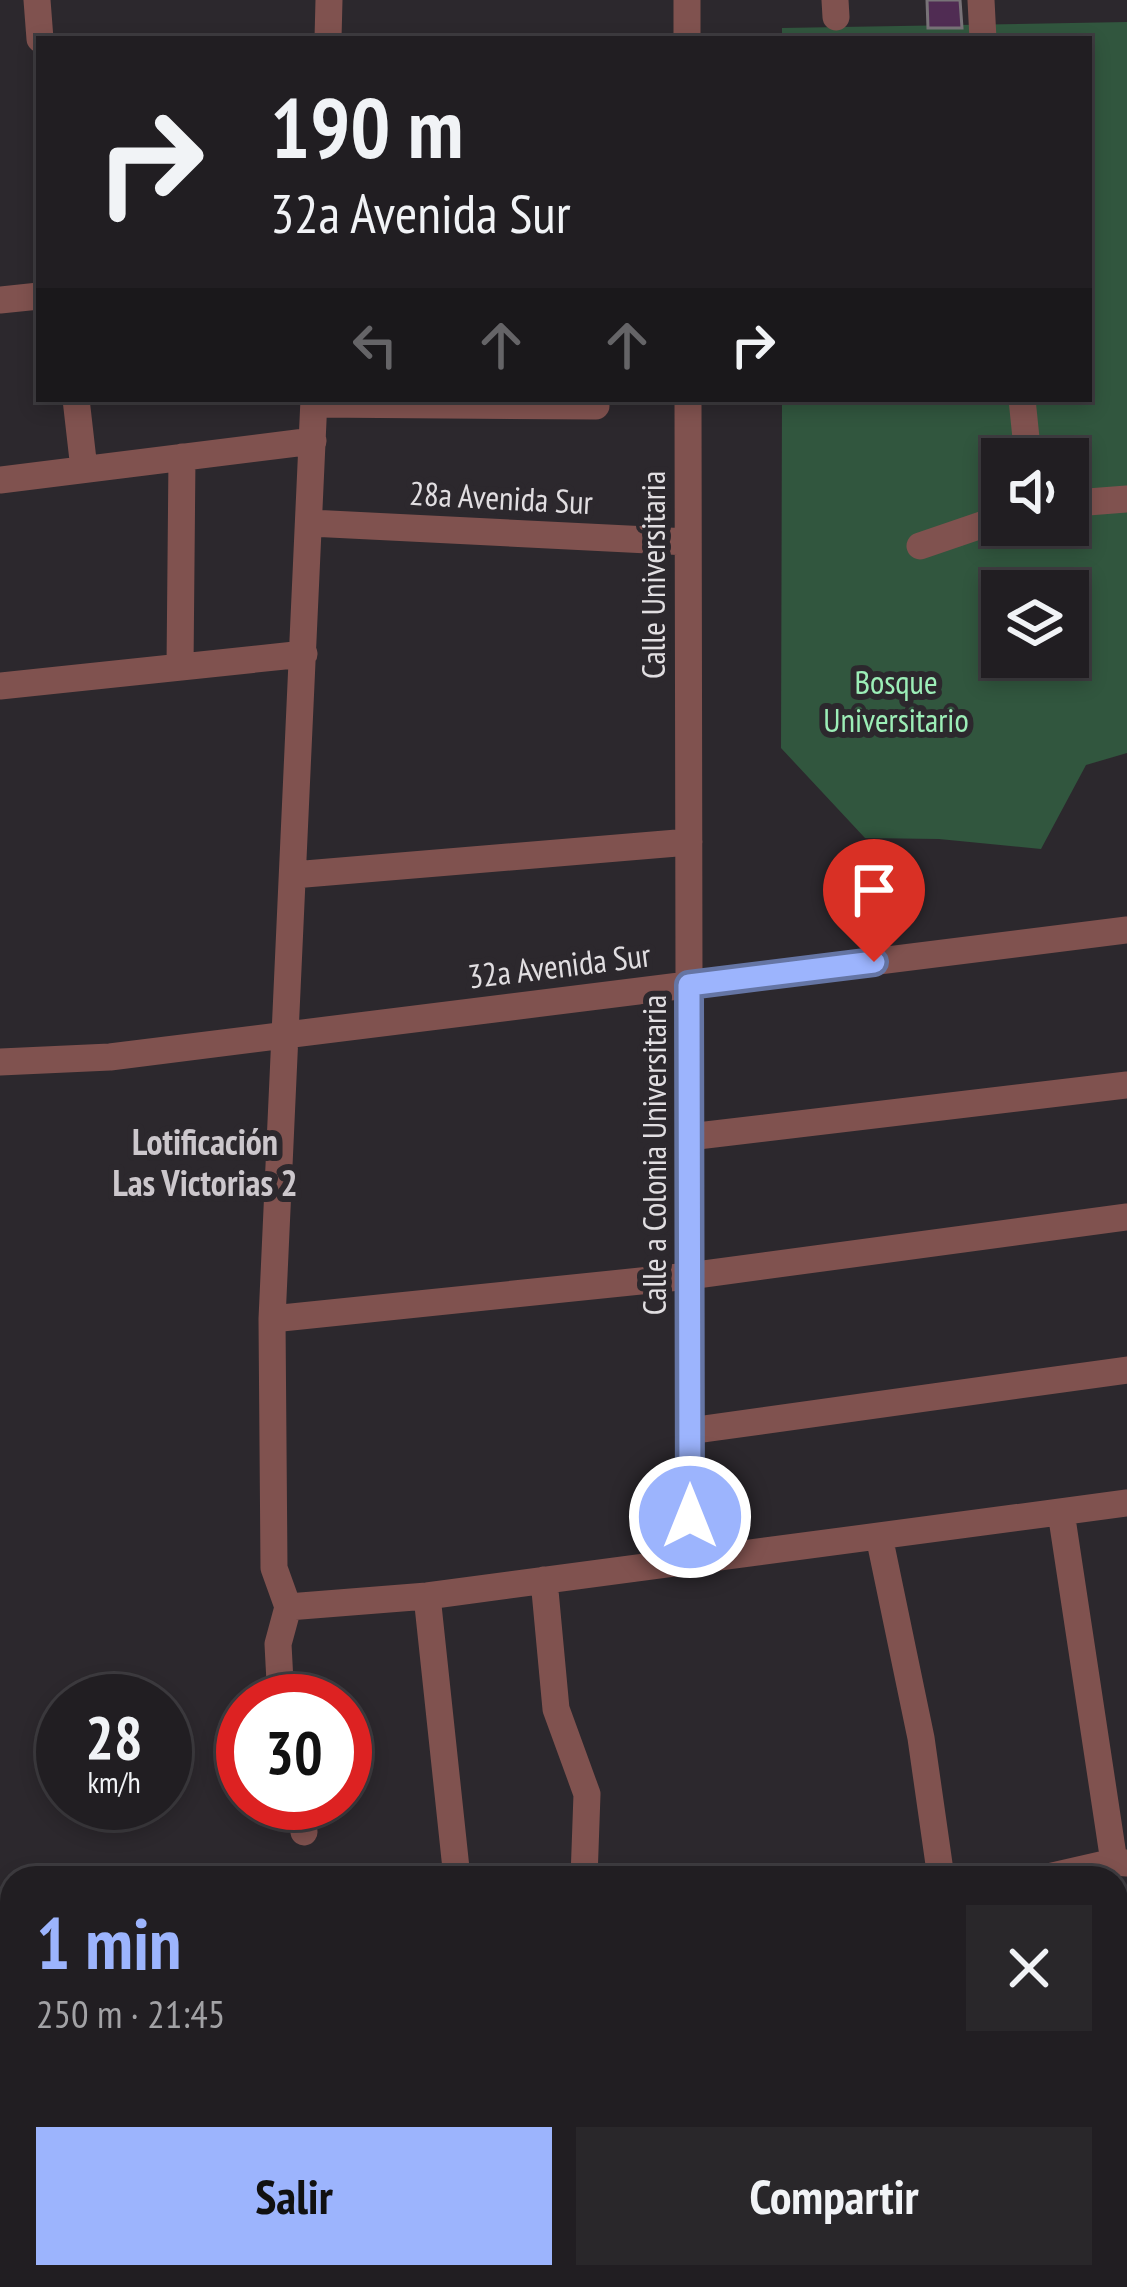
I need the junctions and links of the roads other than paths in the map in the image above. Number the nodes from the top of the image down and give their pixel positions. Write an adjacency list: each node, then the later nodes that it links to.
1 (37, 0): 5 (street)
2 (329, 0): 6 (street)
3 (687, 0): 7 (street)
4 (980, 0): 8 (street)
5 (40, 36)
6 (328, 36)
7 (687, 36)
8 (983, 36)
9 (36, 296): 10 (street)
10 (0, 300)
11 (76, 402): 19 (street)
12 (314, 402): 15 (street); 17 (street)
13 (688, 402): 25 (street, Calle Universitaria)
14 (1022, 402): 16 (street)
15 (596, 406)
16 (1027, 438)
17 (313, 441): 18 (street); 23 (street)
18 (182, 458): 19 (street); 28 (street)
19 (83, 470): 20 (street)
20 (0, 480)
21 (1127, 499): 22 (street)
22 (1089, 502)
23 (310, 523): 25 (street, 28a Avenida Sur); 27 (street)
24 (981, 525): 26 (street)
25 (688, 542): 30 (street, Calle Universitaria)
26 (920, 546)
27 (304, 654): 28 (street); 32 (street)
28 (180, 667): 29 (street)
29 (0, 686)
30 (689, 750): 31 (street, Calle a Colonia Universitaria)
31 (688, 842): 32 (street); 34 (street, Calle a Colonia Universitaria)
32 (293, 875): 35 (street)
33 (1127, 930): 34 (street, 32a Avenida Sur)
34 (689, 985): 35 (street, 32a Avenida Sur); 38 (street, Calle a Colonia Universitaria)
35 (286, 1036): 36 (street, 32a Avenida Sur); 41 (street)
36 (0, 1062)
37 (1127, 1085): 38 (street)
38 (689, 1137): 40 (street, Calle a Colonia Universitaria)
39 (1127, 1217): 40 (street)
40 (689, 1276): 41 (street); 43 (street, Calle a Colonia Universitaria)
41 (272, 1318): 50 (street)
42 (1127, 1370): 43 (street)
43 (689, 1431): 47 (street, Calle a Colonia Universitaria)
44 (1127, 1503): 45 (street)
45 (1061, 1512): 46 (street); 52 (street)
46 (879, 1536): 47 (street); 55 (street)
47 (690, 1561): 48 (street)
48 (544, 1580): 49 (street); 54 (street)
49 (427, 1596): 50 (street); 53 (street)
50 (288, 1607): 51 (street)
51 (280, 1674)
52 (1121, 1862)
53 (456, 1866)
54 (584, 1866)
55 (939, 1866)

